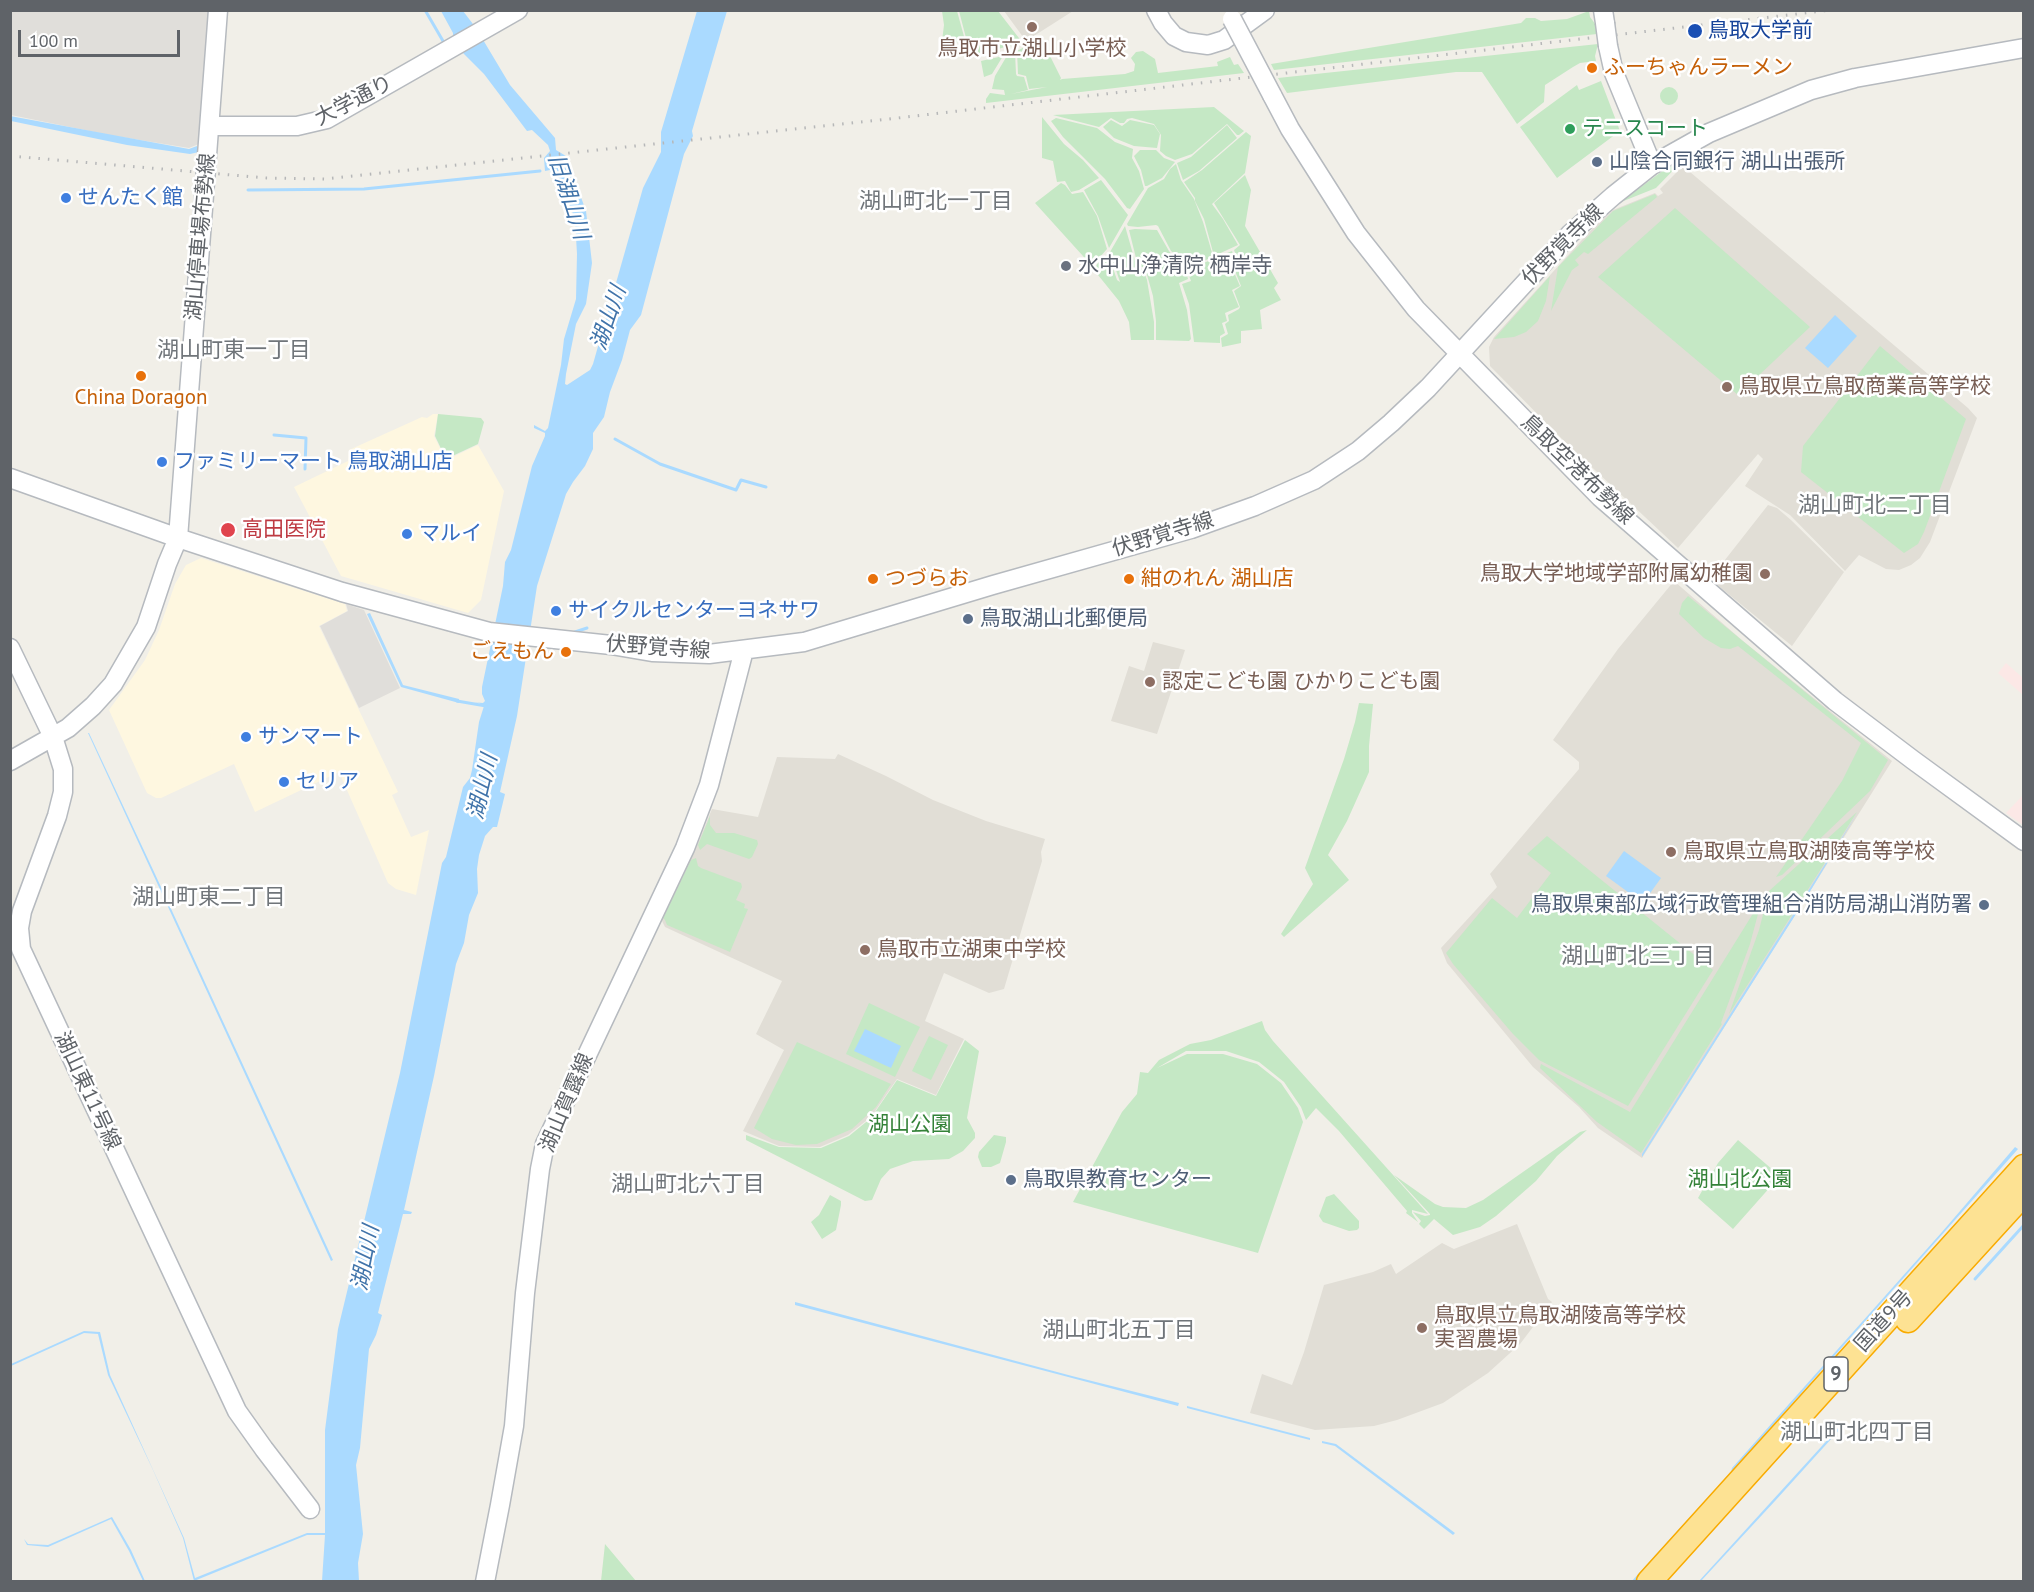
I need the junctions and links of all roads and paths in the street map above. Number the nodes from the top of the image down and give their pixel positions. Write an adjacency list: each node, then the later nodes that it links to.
1 (218, 10): 8 (main road, 湖山停車場布勢線)
2 (518, 10): 8 (main road, 大学通り)
3 (1156, 10): 4 (main road)
4 (1265, 10)
5 (1230, 15): 10 (main road, 鳥取空港布勢線, bridge)
6 (1604, 17): 9 (main road, bridge)
7 (2024, 48): 9 (main road, 伏野覚寺線)
8 (210, 126): 12 (main road, 湖山停車場布勢線)
9 (1652, 165): 10 (main road, 伏野覚寺線)
10 (1460, 354): 14 (main road, 伏野覚寺線); 17 (main road, 鳥取空港布勢線)
11 (10, 478): 12 (main road)
12 (178, 538): 14 (main road, 伏野覚寺線); 15 (main road, 湖山停車場布勢線)
13 (10, 648): 15 (main road, 湖山東11号線)
14 (744, 650): 21 (main road, 湖山賀露線)
15 (53, 737): 16 (main road, 湖山停車場布勢線); 20 (main road, 湖山東11号線)
16 (10, 761)
17 (2024, 841)
18 (2024, 1167): 22 (highway, 国道9号 / 9)
19 (2024, 1192): 23 (highway, 国道9号 / 9)
20 (310, 1509)
21 (485, 1581)
22 (1649, 1581)
23 (1671, 1581)

